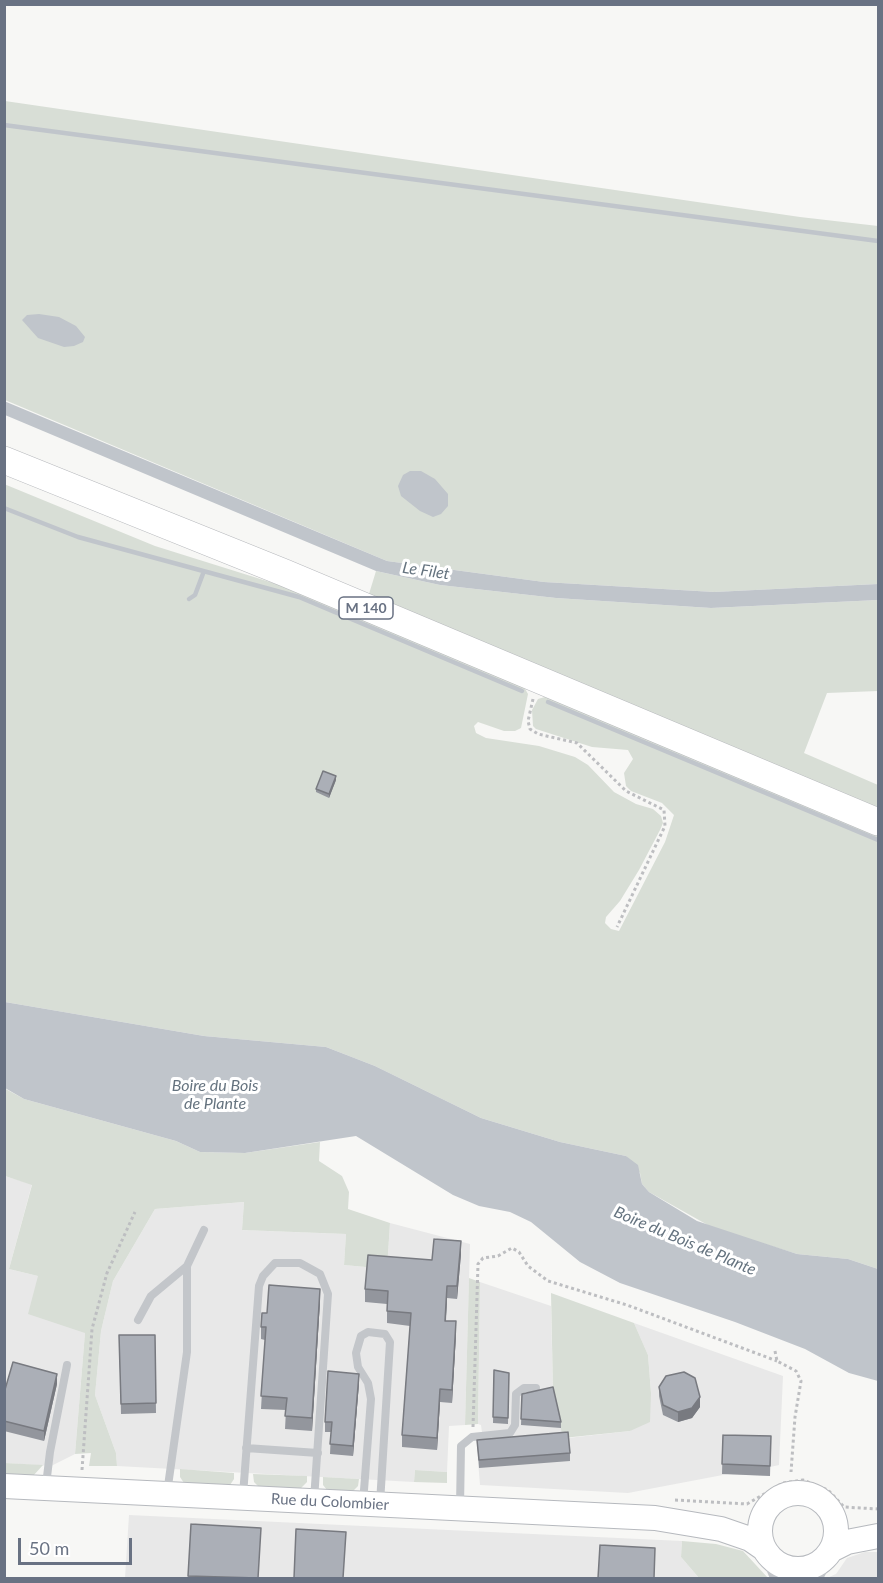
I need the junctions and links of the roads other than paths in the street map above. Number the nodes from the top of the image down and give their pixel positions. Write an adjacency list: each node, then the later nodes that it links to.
1 (4, 460): 2 (main road, M 140)
2 (879, 822)
3 (204, 1230): 4 (lane)
4 (187, 1266): 5 (lane); 14 (lane)
5 (138, 1320)
6 (67, 1365): 13 (lane)
7 (536, 1388): 19 (lane)
8 (371, 1399): 9 (lane); 9 (lane); 17 (lane)
9 (386, 1400): 17 (lane)
10 (246, 1448): 11 (lane); 11 (lane); 15 (lane)
11 (318, 1453): 16 (lane)
12 (4, 1486): 13 (main road, Rue du Colombier)
13 (46, 1489): 14 (main road, Rue du Colombier)
14 (167, 1494): 15 (main road, Rue du Colombier)
15 (242, 1497): 16 (main road, Rue du Colombier)
16 (314, 1501): 17 (main road, Rue du Colombier)
17 (371, 1504): 19 (main road, Rue du Colombier)
18 (769, 1506): 20 (main road); 21 (main road, Rue du Colombier); 24 (main road)
19 (460, 1508): 21 (main road, Rue du Colombier)
20 (832, 1516): 22 (main road); 25 (main road)
21 (655, 1518): 24 (main road, Rue du Colombier)
22 (879, 1528)
23 (879, 1536): 25 (main road)
24 (773, 1562): 25 (main road)
25 (821, 1564)

